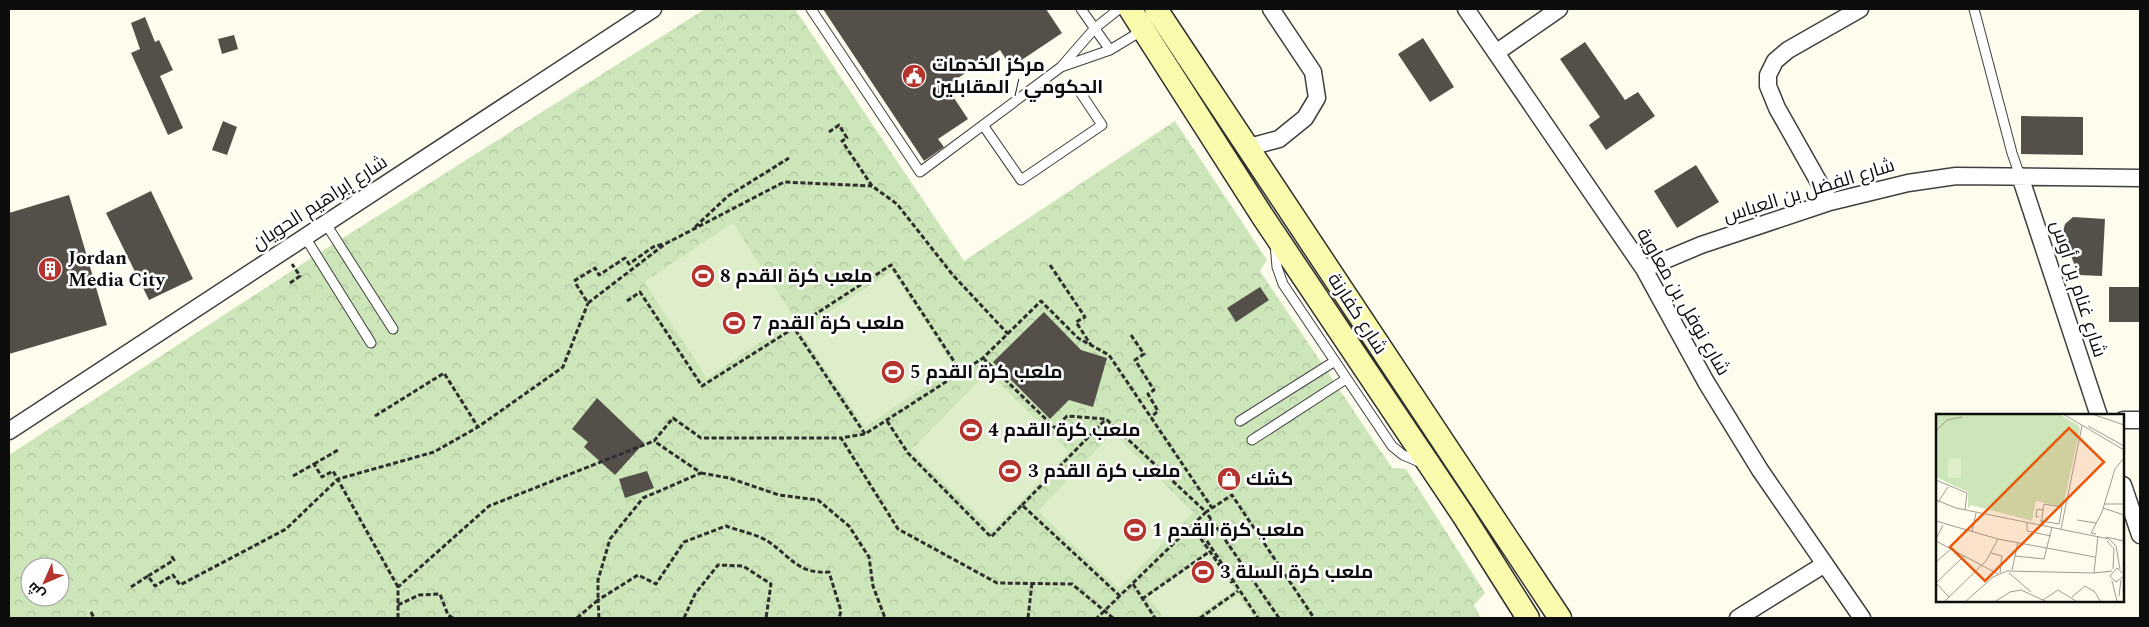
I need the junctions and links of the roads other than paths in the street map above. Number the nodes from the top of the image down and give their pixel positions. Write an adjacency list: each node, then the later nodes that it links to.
1 (653, 9): 23 (street, شارع إبراهيم الحويان)
2 (811, 9): 18 (lane)
3 (1081, 9): 12 (lane)
4 (1119, 9): 12 (lane)
5 (1130, 9): 13 (street, شارع كفارنة)
6 (1156, 9): 19 (street, شارع كفارنة)
7 (1271, 9): 19 (street)
8 (1466, 9): 15 (street, شارع نوفل بن معاوية)
9 (1559, 9): 15 (street)
10 (1860, 9): 22 (street)
11 (1974, 9): 20 (lane)
12 (1095, 28): 14 (lane); 16 (lane)
13 (1144, 30): 14 (lane); 24 (street, شارع كفارنة)
14 (1110, 50): 16 (lane)
15 (1497, 52): 26 (street, شارع نوفل بن معاوية)
16 (1061, 67): 18 (lane)
17 (1080, 92): 18 (lane)
18 (983, 125)
19 (1249, 147): 42 (street, شارع كفارنة)
20 (2020, 176): 21 (street, شارع الفضل بن العباس); 22 (street, شارع الفضل بن العباس); 31 (street, شارع غنام بن أوس)
21 (2140, 178)
22 (1830, 202): 26 (street, شارع الفضل بن العباس)
23 (326, 224): 25 (street, شارع إبراهيم الحويان); 27 (lane)
24 (1275, 236): 29 (lane); 37 (street, شارع كفارنة)
25 (305, 238): 28 (lane); 35 (street, شارع إبراهيم الحويان)
26 (1644, 269): 40 (street, شارع نوفل بن معاوية)
27 (393, 329)
28 (371, 343)
29 (1335, 361): 30 (lane); 34 (lane)
30 (1346, 379): 36 (lane); 37 (lane)
31 (2098, 414)
32 (2124, 420): 33 (street)
33 (2140, 420)
34 (1240, 421)
35 (9, 431)
36 (1252, 440)
37 (1430, 466): 41 (street, شارع كفارنة)
38 (2124, 488): 39 (street)
39 (2140, 535)
40 (1825, 564): 43 (street); 44 (street, شارع نوفل بن معاوية)
41 (1528, 618)
42 (1560, 618)
43 (1738, 618)
44 (1862, 618)

